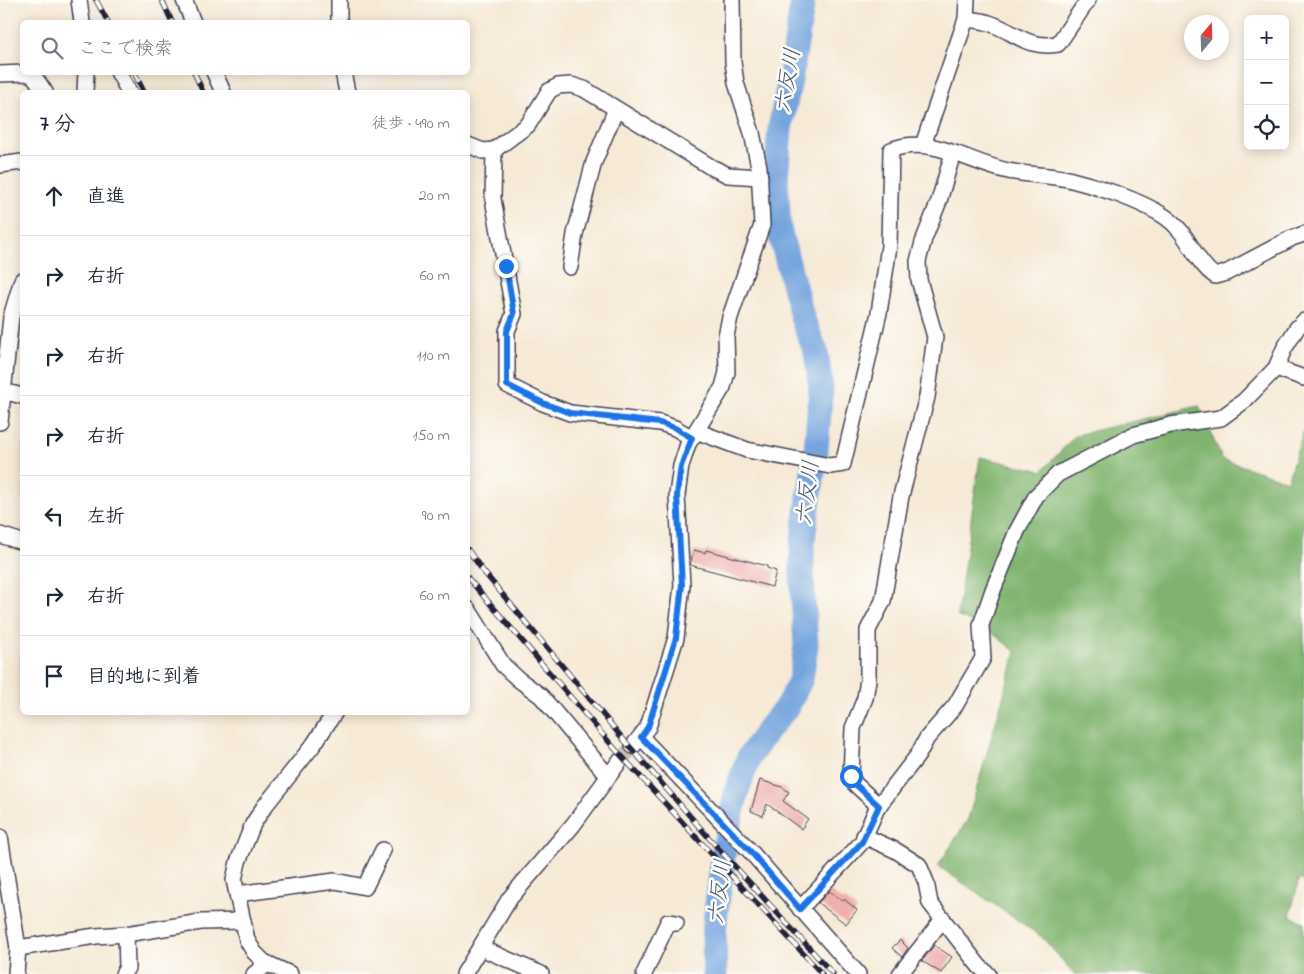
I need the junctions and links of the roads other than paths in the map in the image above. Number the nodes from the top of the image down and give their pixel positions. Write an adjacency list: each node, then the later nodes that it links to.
1 (79, 0): 8 (street)
2 (184, 0): 9 (street)
3 (339, 0): 10 (street)
4 (732, 0): 30 (street)
5 (967, 0): 7 (street)
6 (1088, 0): 7 (street)
7 (966, 19): 24 (street)
8 (82, 20)
9 (192, 20)
10 (339, 20)
11 (20, 73): 12 (street)
12 (0, 74)
13 (35, 75): 18 (street)
14 (86, 75): 19 (street)
15 (120, 75): 20 (street)
16 (215, 75): 21 (street)
17 (344, 75): 22 (street)
18 (44, 90)
19 (85, 90)
20 (128, 90)
21 (222, 90)
22 (347, 90)
23 (616, 109): 26 (street); 30 (street); 32 (street)
24 (924, 145): 27 (street); 41 (street)
25 (470, 146): 26 (street)
26 (494, 150): 41 (street)
27 (953, 153): 31 (street); 48 (street)
28 (20, 162): 29 (street)
29 (0, 166)
30 (760, 177): 41 (street)
31 (1304, 234)
32 (570, 267)
33 (20, 287): 36 (street)
34 (1304, 321): 35 (street)
35 (1276, 368): 37 (street); 48 (street)
36 (2, 376): 38 (street)
37 (1304, 378)
38 (3, 391): 39 (street); 40 (street)
39 (20, 395)
40 (0, 422)
41 (694, 434): 53 (street)
42 (0, 535): 43 (street)
43 (20, 541)
44 (470, 612): 47 (street)
45 (332, 715): 52 (street)
46 (620, 762): 47 (street)
47 (608, 776): 59 (street)
48 (879, 806): 49 (street)
49 (864, 836): 53 (street); 54 (street)
50 (0, 837): 58 (street)
51 (383, 850): 52 (street)
52 (237, 894): 55 (street)
53 (800, 909): 68 (street)
54 (943, 919): 69 (street); 70 (street)
55 (243, 921): 57 (street); 60 (street)
56 (676, 923): 67 (street)
57 (126, 934): 58 (street); 62 (street)
58 (18, 948): 61 (street)
59 (481, 948): 65 (street); 66 (street)
60 (268, 964): 63 (street); 64 (street)
61 (16, 974)
62 (123, 974)
63 (254, 974)
64 (290, 974)
65 (464, 974)
66 (541, 974)
67 (644, 974)
68 (858, 974)
69 (900, 974)
70 (988, 974)

